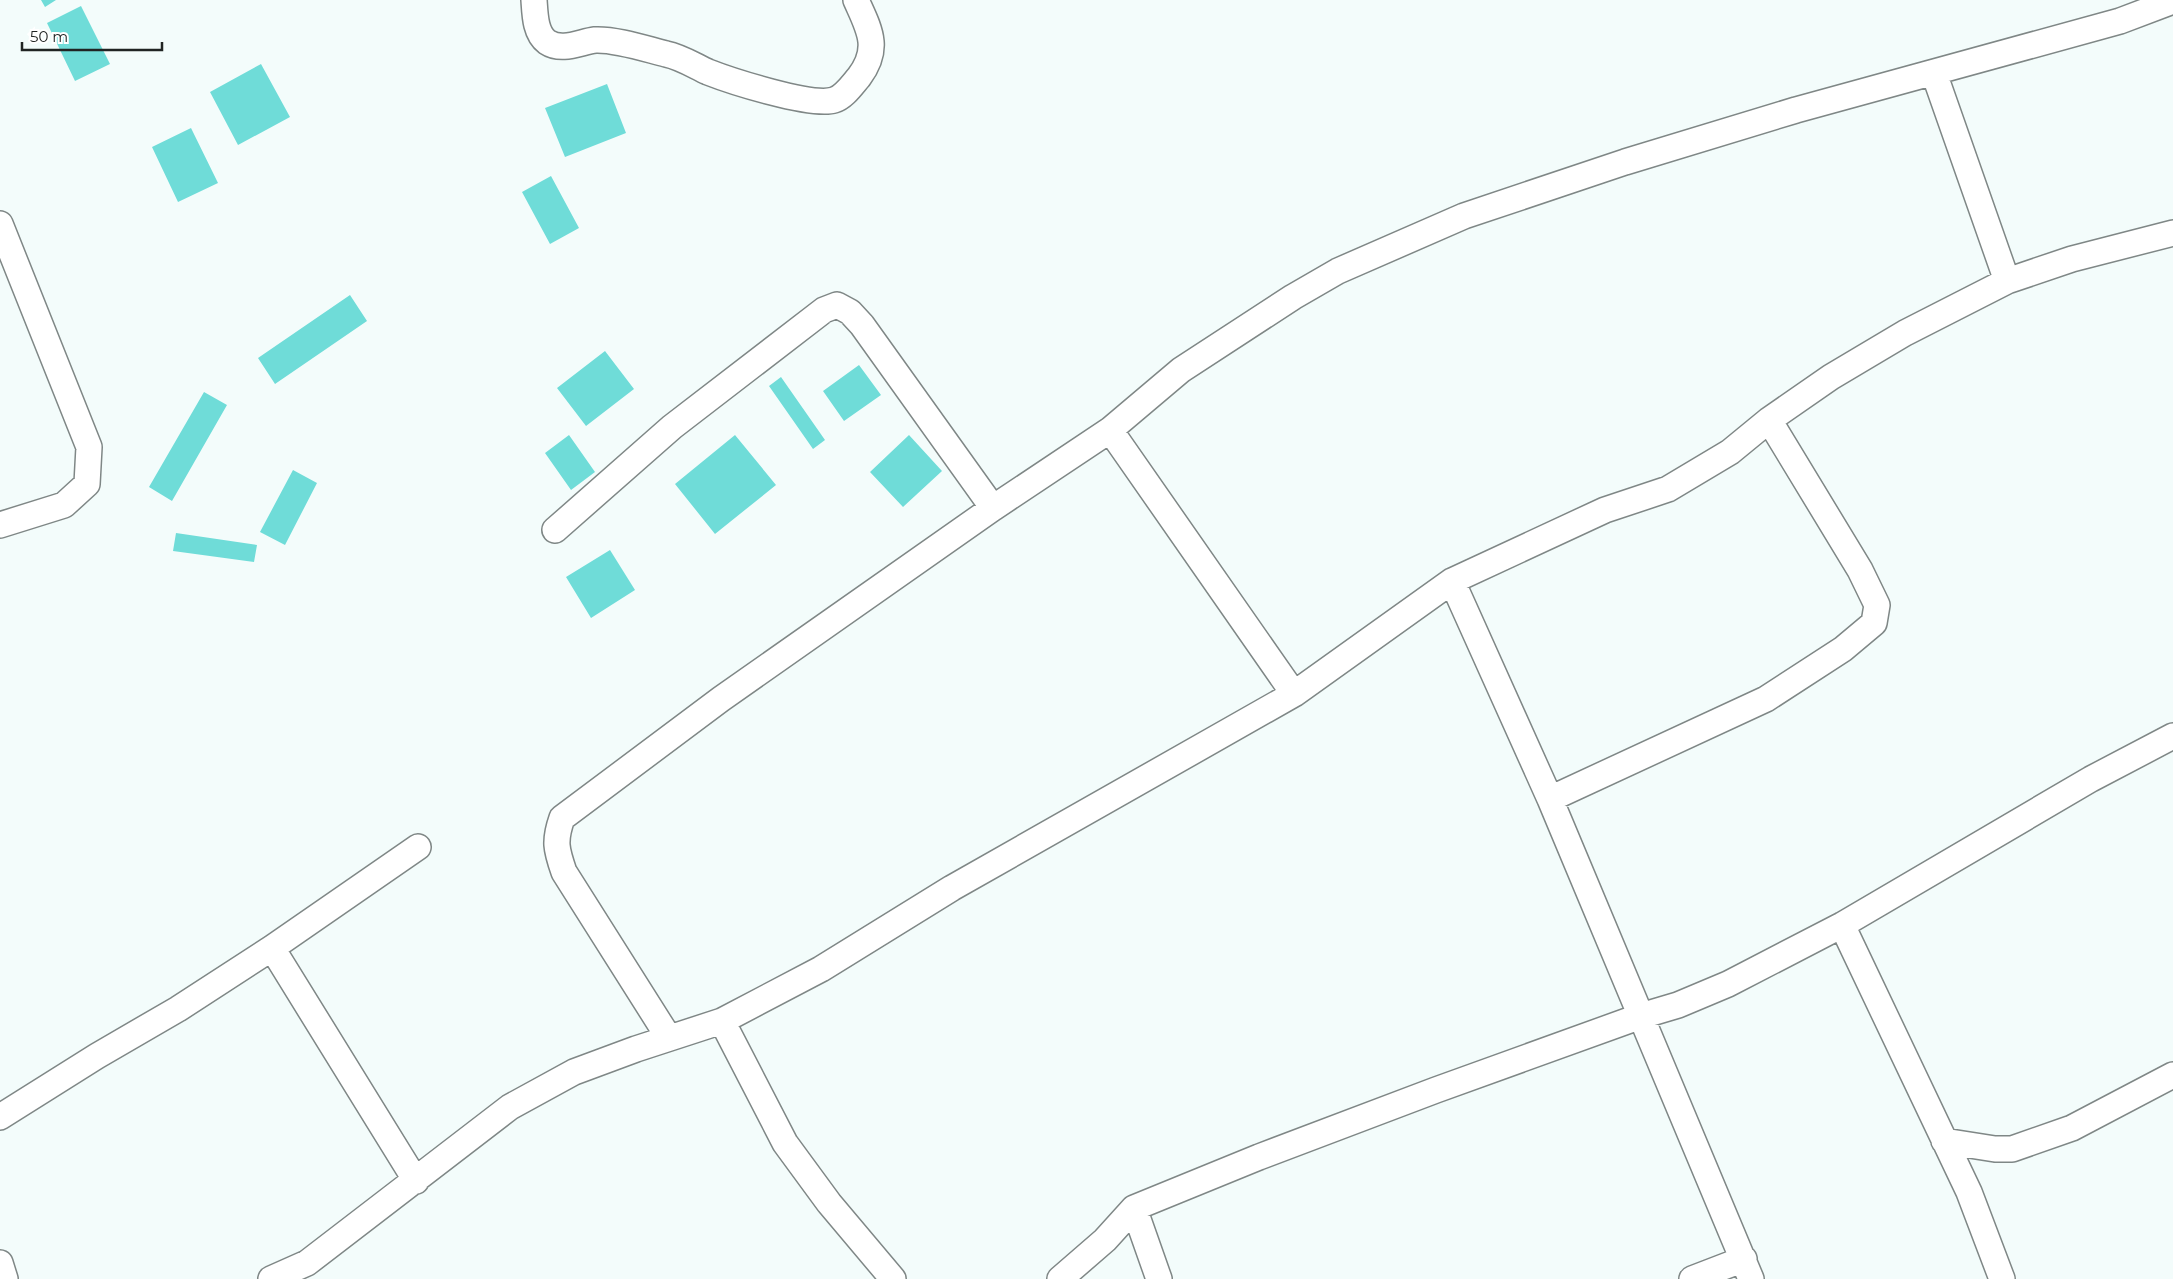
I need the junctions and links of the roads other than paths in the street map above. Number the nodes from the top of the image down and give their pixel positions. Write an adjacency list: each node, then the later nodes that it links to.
1 (534, 0): 2 (street)
2 (856, 0)
3 (2173, 1): 4 (street)
4 (1934, 73): 7 (street); 9 (street)
5 (0, 224): 11 (street)
6 (2173, 233): 7 (street)
7 (2007, 281): 8 (street)
8 (1769, 420): 13 (street); 16 (street)
9 (1110, 430): 10 (street); 14 (street)
10 (993, 508): 12 (street); 22 (street)
11 (0, 524)
12 (555, 530)
13 (1452, 581): 14 (street); 16 (street)
14 (1294, 694): 21 (street)
15 (2173, 736): 18 (street)
16 (1550, 799): 20 (street)
17 (418, 848): 19 (street)
18 (1842, 925): 20 (street); 25 (street)
19 (272, 948): 24 (street); 26 (street)
20 (1641, 1016): 27 (street); 29 (street)
21 (722, 1021): 22 (street); 33 (street)
22 (669, 1038): 26 (street)
23 (2173, 1076): 25 (street)
24 (0, 1117)
25 (1944, 1141): 37 (street)
26 (416, 1182): 30 (street)
27 (1134, 1208): 34 (street); 35 (street)
28 (0, 1263): 31 (street)
29 (1748, 1269): 36 (street)
30 (308, 1271): 32 (street)
31 (5, 1279)
32 (271, 1279)
33 (894, 1279)
34 (1060, 1279)
35 (1159, 1279)
36 (1692, 1279)
37 (2002, 1279)

